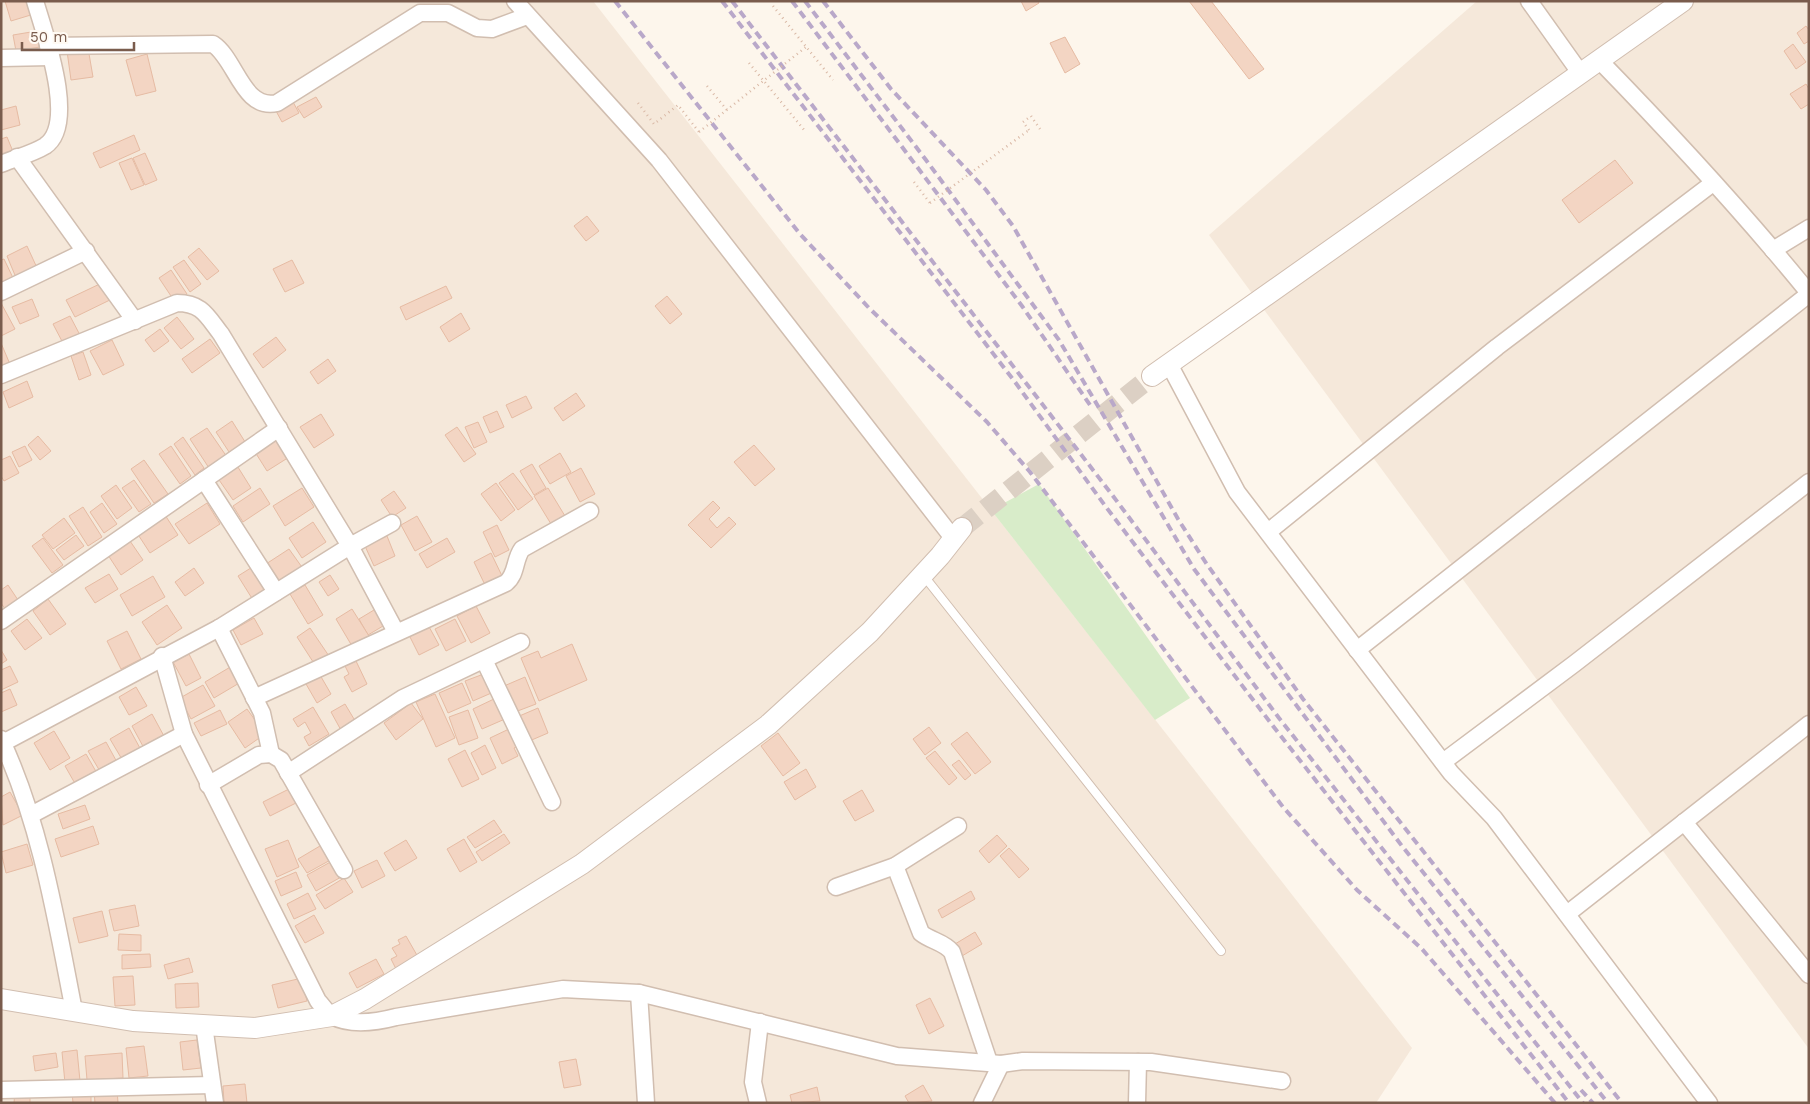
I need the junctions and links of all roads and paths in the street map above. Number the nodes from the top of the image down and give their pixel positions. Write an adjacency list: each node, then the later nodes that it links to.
1 (35, 1): 8 (street)
2 (515, 1): 6 (street)
3 (1529, 1): 12 (street)
4 (1683, 1): 10 (street)
5 (773, 6): 7 (path)
6 (527, 16): 8 (street); 39 (street)
7 (806, 47): 13 (path); 14 (path, bridge)
8 (49, 52): 9 (street); 20 (street)
9 (1, 58)
10 (1599, 60): 12 (street); 23 (street)
11 (749, 63): 14 (path)
12 (1581, 74): 30 (street)
13 (833, 80)
14 (764, 81): 17 (path, bridge); 19 (path)
15 (707, 86): 17 (path)
16 (638, 103): 17 (path, bridge)
17 (727, 110)
18 (1040, 129): 22 (path, bridge)
19 (804, 131)
20 (17, 157): 21 (street); 25 (street)
21 (1, 164)
22 (914, 182)
23 (1713, 183): 26 (street); 38 (street)
24 (1809, 228): 26 (street)
25 (86, 250): 27 (street); 29 (street)
26 (1773, 250): 28 (street)
27 (1, 292)
28 (1809, 294): 47 (street)
29 (135, 321): 31 (street); 33 (street)
30 (1169, 364): 32 (street); 38 (street)
31 (1, 375)
32 (1152, 376)
33 (279, 428): 34 (street); 40 (street)
34 (204, 480): 42 (street); 43 (street)
35 (1809, 482): 55 (street)
36 (590, 511): 45 (street)
37 (392, 523): 40 (street)
38 (1268, 532): 47 (street)
39 (958, 533): 41 (street)
40 (350, 546): 42 (street); 45 (street)
41 (923, 574): 66 (lane); 71 (street)
42 (276, 592): 44 (street)
43 (1, 621)
44 (219, 628): 48 (street); 50 (street)
45 (396, 632): 50 (street)
46 (521, 642): 49 (street)
47 (1357, 650): 55 (street)
48 (162, 656): 52 (street); 53 (street)
49 (484, 660): 56 (street); 58 (street)
50 (254, 698): 54 (street)
51 (1809, 724): 60 (street)
52 (184, 734): 57 (street); 59 (street)
53 (2, 742): 59 (street)
54 (271, 754): 56 (street); 57 (street)
55 (1443, 762): 65 (street)
56 (288, 773): 63 (street)
57 (208, 785): 71 (street)
58 (552, 802)
59 (31, 815): 70 (street)
60 (1684, 822): 65 (street); 67 (street)
61 (958, 826): 62 (street)
62 (894, 866): 64 (street); 75 (street)
63 (344, 870)
64 (836, 887)
65 (1567, 914): 84 (street)
66 (1221, 951)
67 (1809, 975)
68 (639, 993): 71 (street); 72 (street); 80 (street)
69 (1, 999): 70 (street)
70 (74, 1011): 73 (street)
71 (332, 1016): 73 (street)
72 (760, 1022): 75 (street); 81 (street)
73 (204, 1025): 77 (street)
74 (1138, 1062): 75 (street); 76 (street); 83 (street)
75 (995, 1063): 82 (street)
76 (1282, 1081)
77 (212, 1085): 78 (street); 79 (street)
78 (1, 1090)
79 (215, 1103)
80 (646, 1103)
81 (758, 1103)
82 (982, 1103)
83 (1137, 1103)
84 (1709, 1103)

